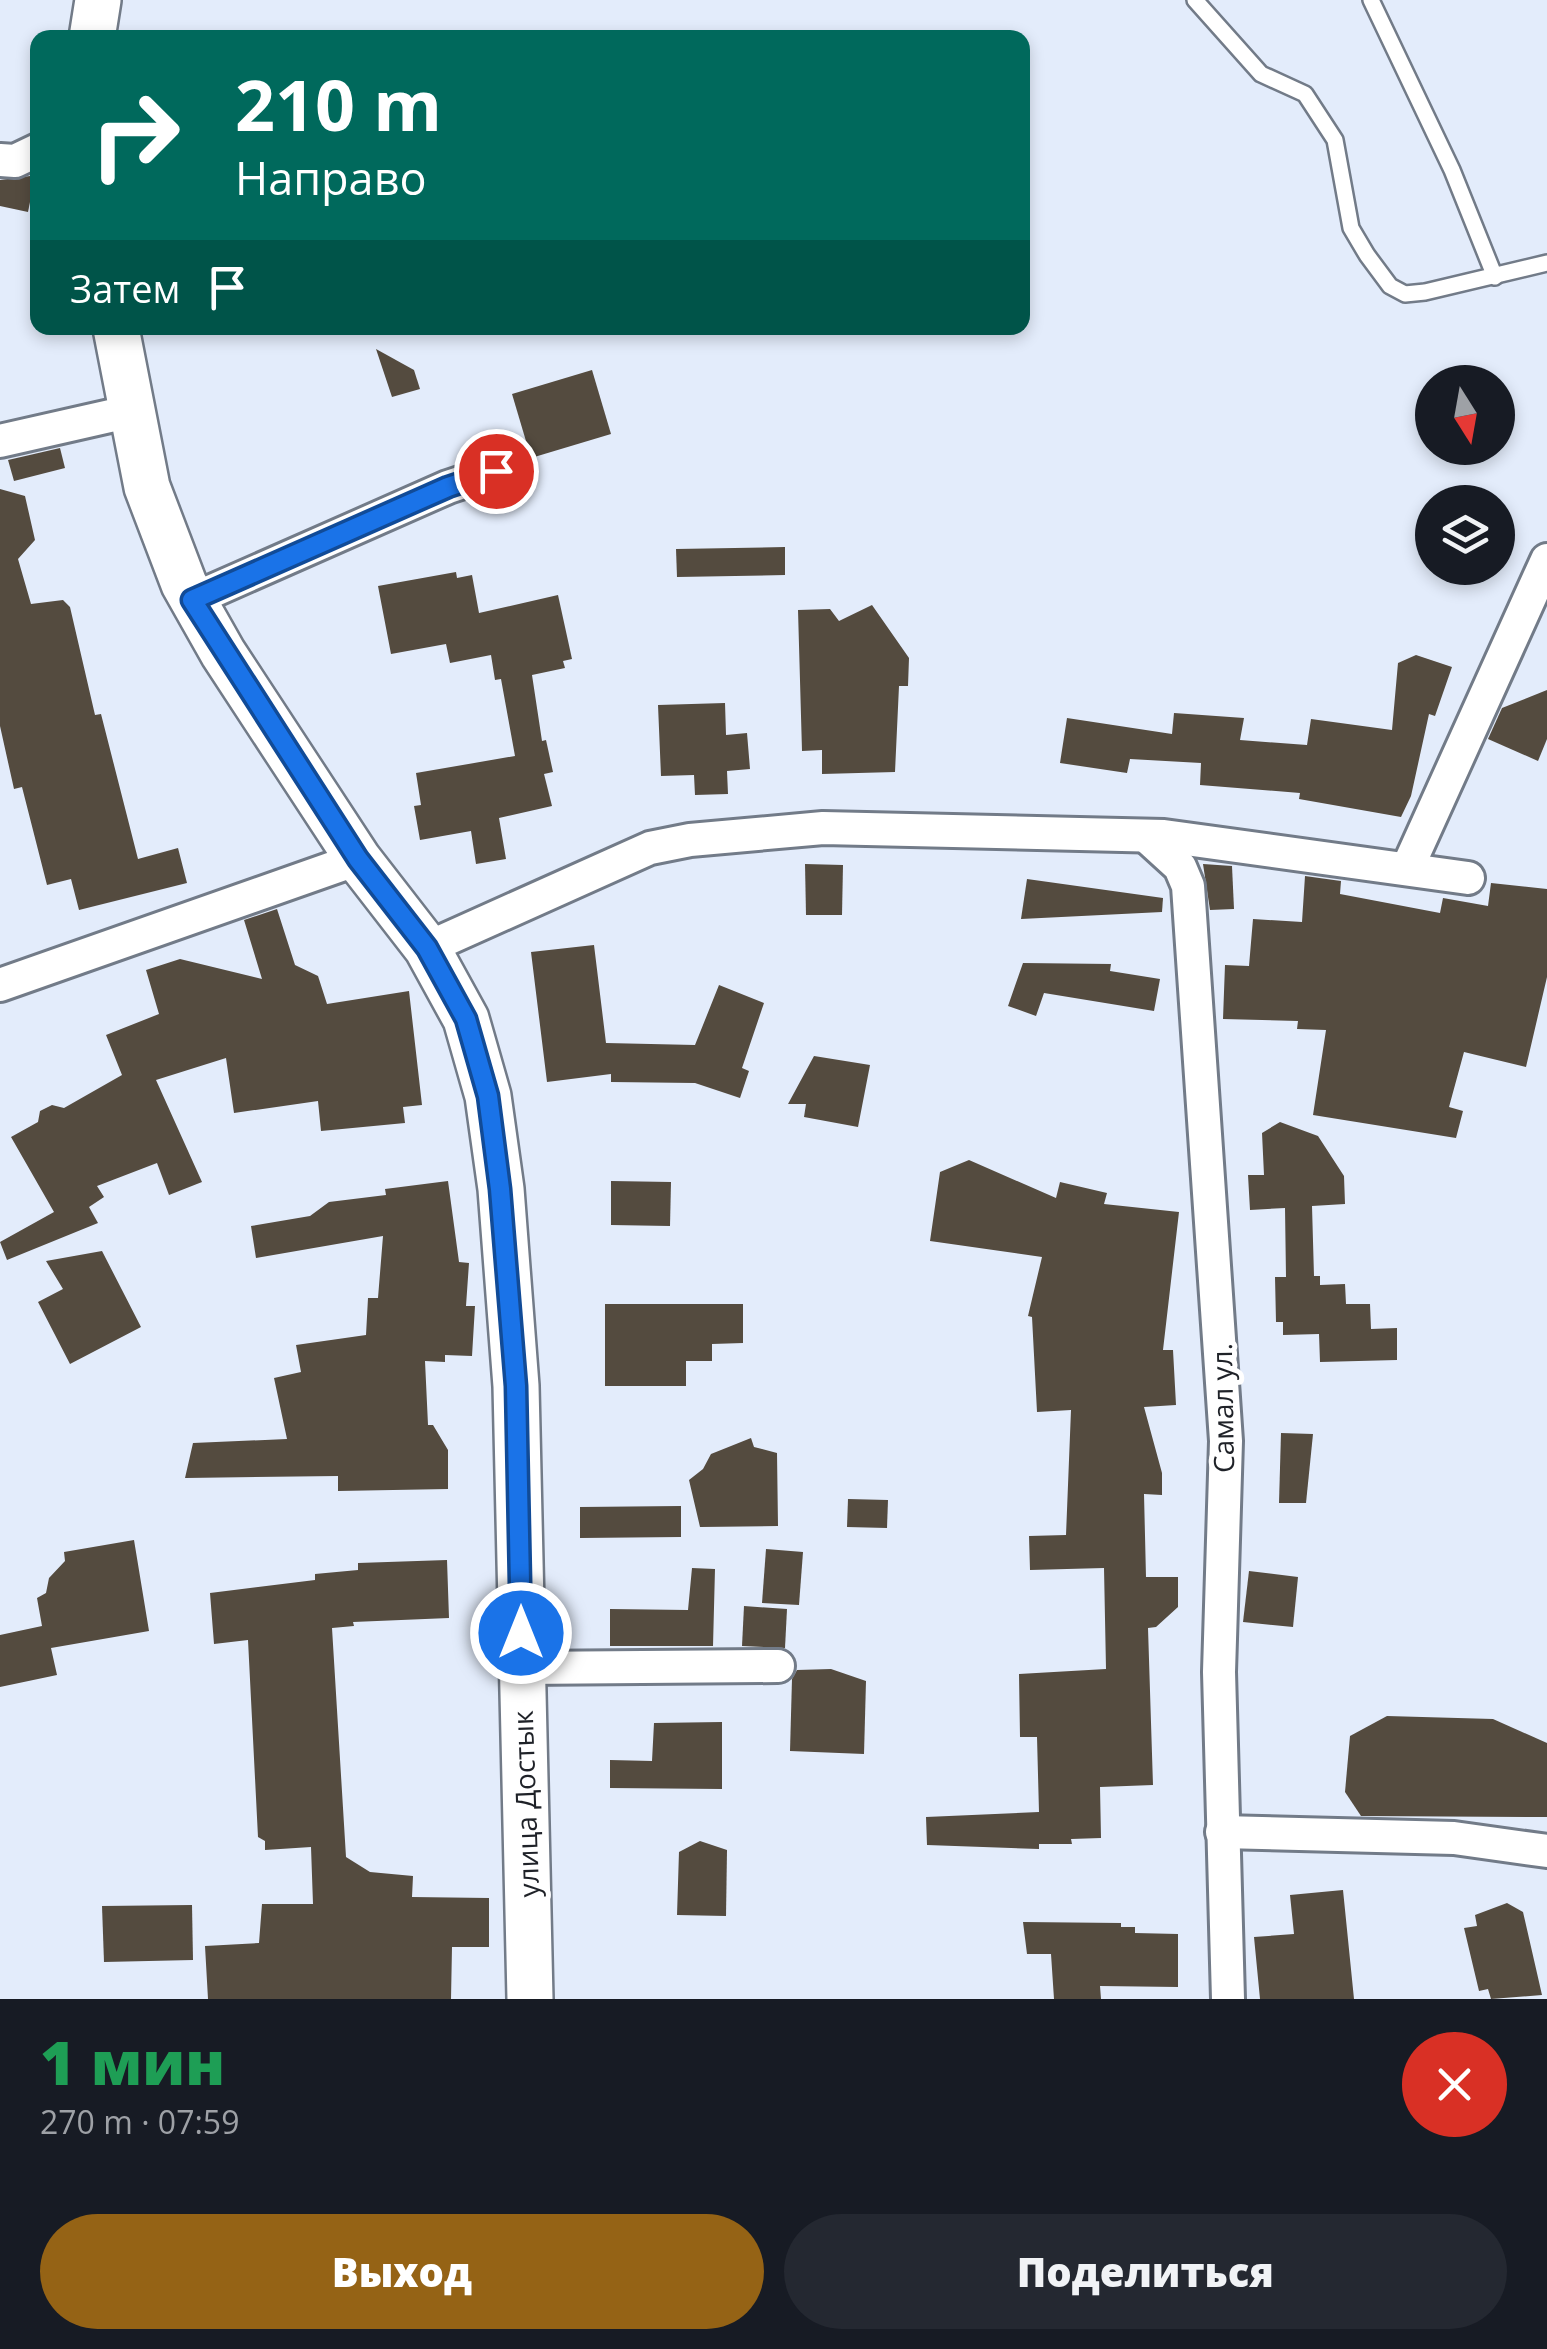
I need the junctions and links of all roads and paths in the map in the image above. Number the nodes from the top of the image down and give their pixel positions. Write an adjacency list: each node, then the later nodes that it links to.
1 (98, 0): 4 (main road)
2 (1194, 0): 8 (lane)
3 (1371, 0): 8 (lane)
4 (93, 30)
5 (30, 154): 6 (street)
6 (0, 160)
7 (1547, 263): 8 (lane)
8 (1495, 277)
9 (117, 335): 10 (main road, улица Достык)
10 (132, 411): 11 (street); 14 (main road, улица Достык)
11 (0, 440)
12 (496, 471): 14 (street)
13 (1547, 560): 17 (street)
14 (192, 600): 16 (main road, улица Достык)
15 (1146, 836): 17 (street); 19 (street); 23 (street, Самал ул.)
16 (358, 859): 19 (main road, улица Достык); 20 (street)
17 (1408, 869): 18 (street)
18 (1468, 878)
19 (427, 948): 22 (main road, улица Достык)
20 (0, 985)
21 (778, 1666): 22 (street)
22 (521, 1668): 25 (main road, улица Достык)
23 (1222, 1832): 24 (street); 26 (street, Самал ул.)
24 (1547, 1851)
25 (530, 1999)
26 (1228, 1999)

